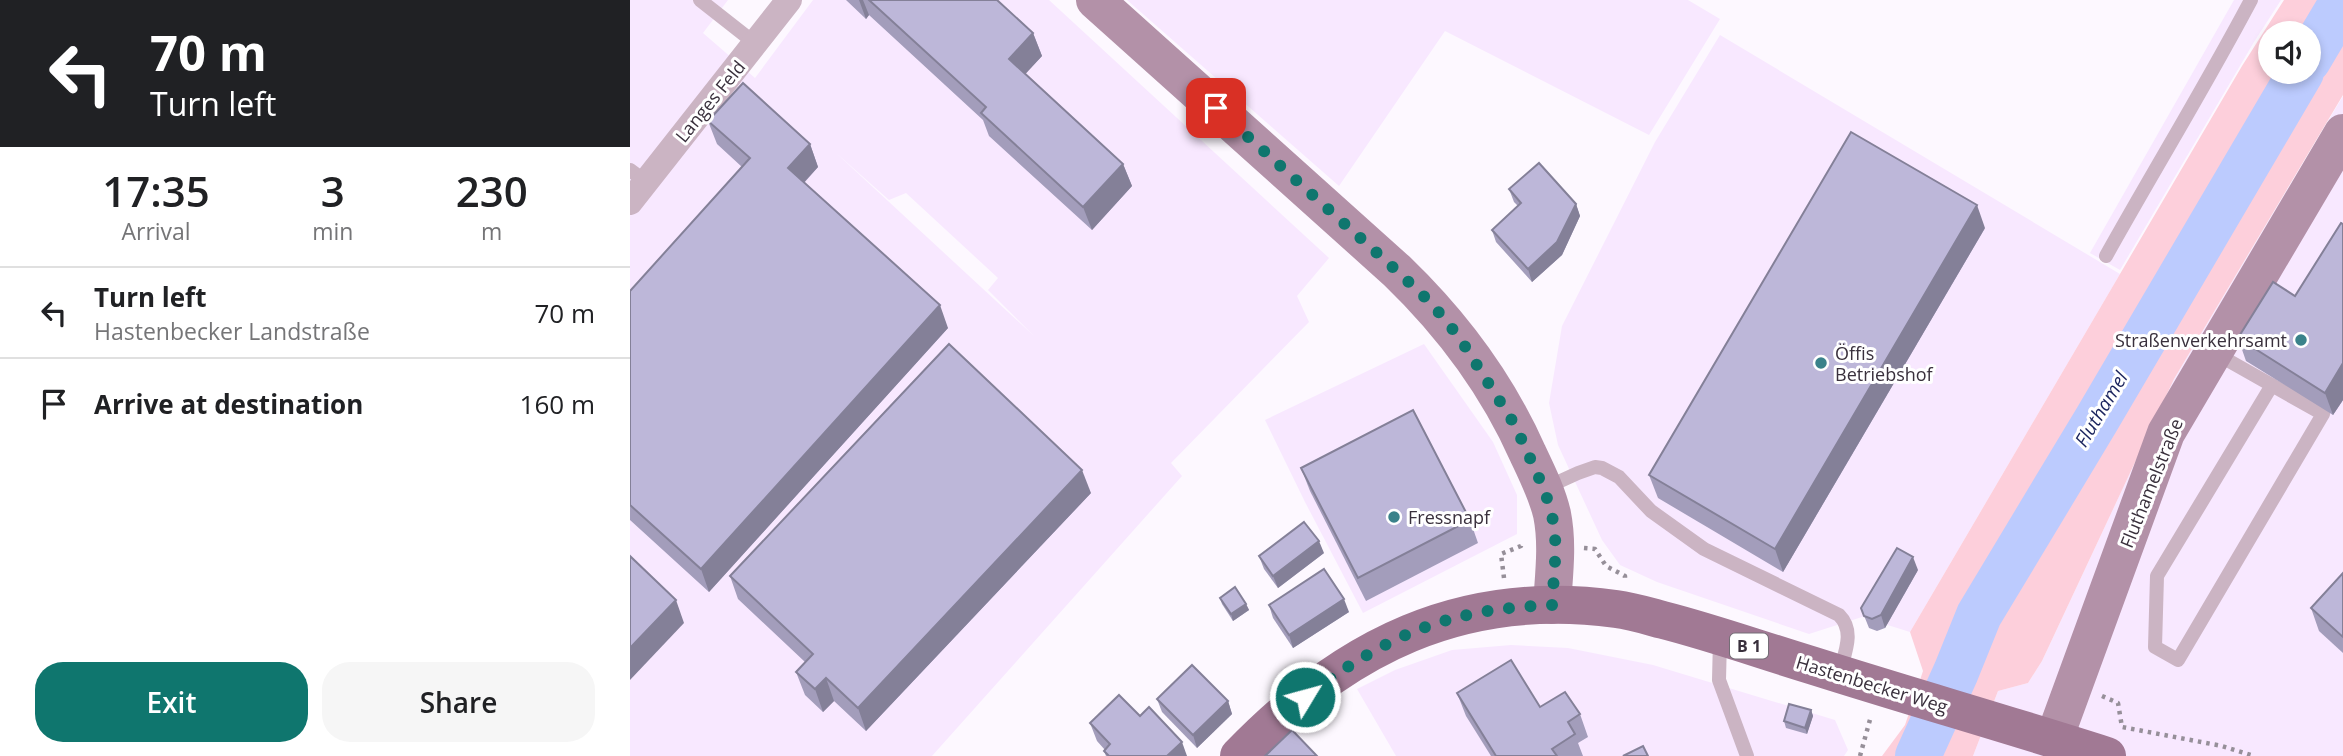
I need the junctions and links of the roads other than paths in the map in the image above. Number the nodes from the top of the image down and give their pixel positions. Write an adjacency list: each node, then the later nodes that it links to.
1 (700, 0): 5 (lane)
2 (789, 0): 5 (street, Langes Feld)
3 (1095, 0): 11 (main road)
4 (2251, 0): 8 (lane)
5 (756, 44): 7 (street, Langes Feld)
6 (2343, 133): 9 (main road, Fluthamelstraße)
7 (635, 184)
8 (2106, 256)
9 (2213, 352): 10 (lane); 15 (main road, Fluthamelstraße)
10 (2272, 385): 10 (lane)
11 (1544, 489): 12 (main road); 14 (lane)
12 (1552, 605): 13 (main road, Hastenbecker Weg / B 1); 16 (main road, B 1)
13 (1721, 638): 14 (main road, Hastenbecker Weg / B 1); 17 (lane)
14 (1839, 674): 15 (main road, Hastenbecker Weg / B 1)
15 (2054, 739): 18 (main road, Hastenbecker Weg / B 1)
16 (1239, 756)
17 (1747, 756)
18 (2107, 756)

